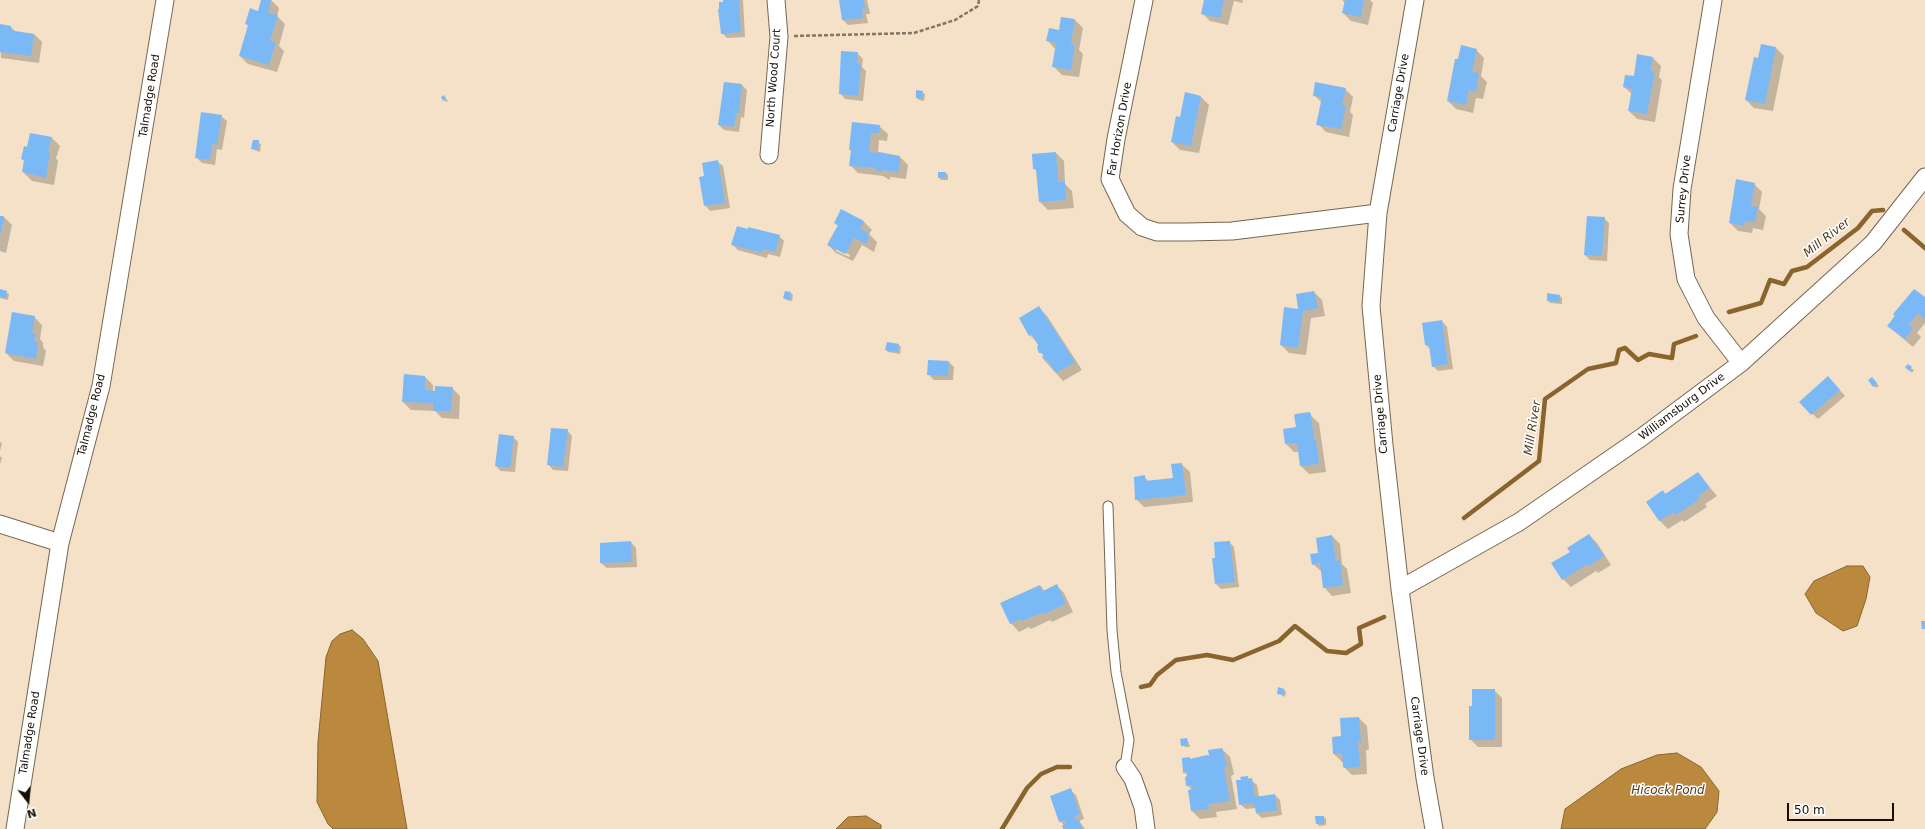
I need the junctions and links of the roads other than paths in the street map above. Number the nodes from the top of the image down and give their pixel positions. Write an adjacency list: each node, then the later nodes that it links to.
1 (165, 0): 12 (street, Talmadge Road)
2 (776, 0): 6 (street, North Wood Court)
3 (1144, 0): 8 (street, Far Horizon Drive)
4 (1415, 0): 8 (street, Carriage Drive)
5 (1713, 0): 9 (street, Surrey Drive)
6 (769, 155)
7 (1925, 178): 9 (street, Williamsburg Drive)
8 (1378, 213): 13 (street, Carriage Drive)
9 (1742, 363): 13 (street, Williamsburg Drive)
10 (1108, 506): 14 (lane)
11 (0, 524): 12 (street)
12 (60, 543): 15 (street, Talmadge Road)
13 (1400, 589): 17 (street, Carriage Drive)
14 (1125, 767): 16 (street)
15 (15, 829)
16 (1146, 829)
17 (1434, 829)

